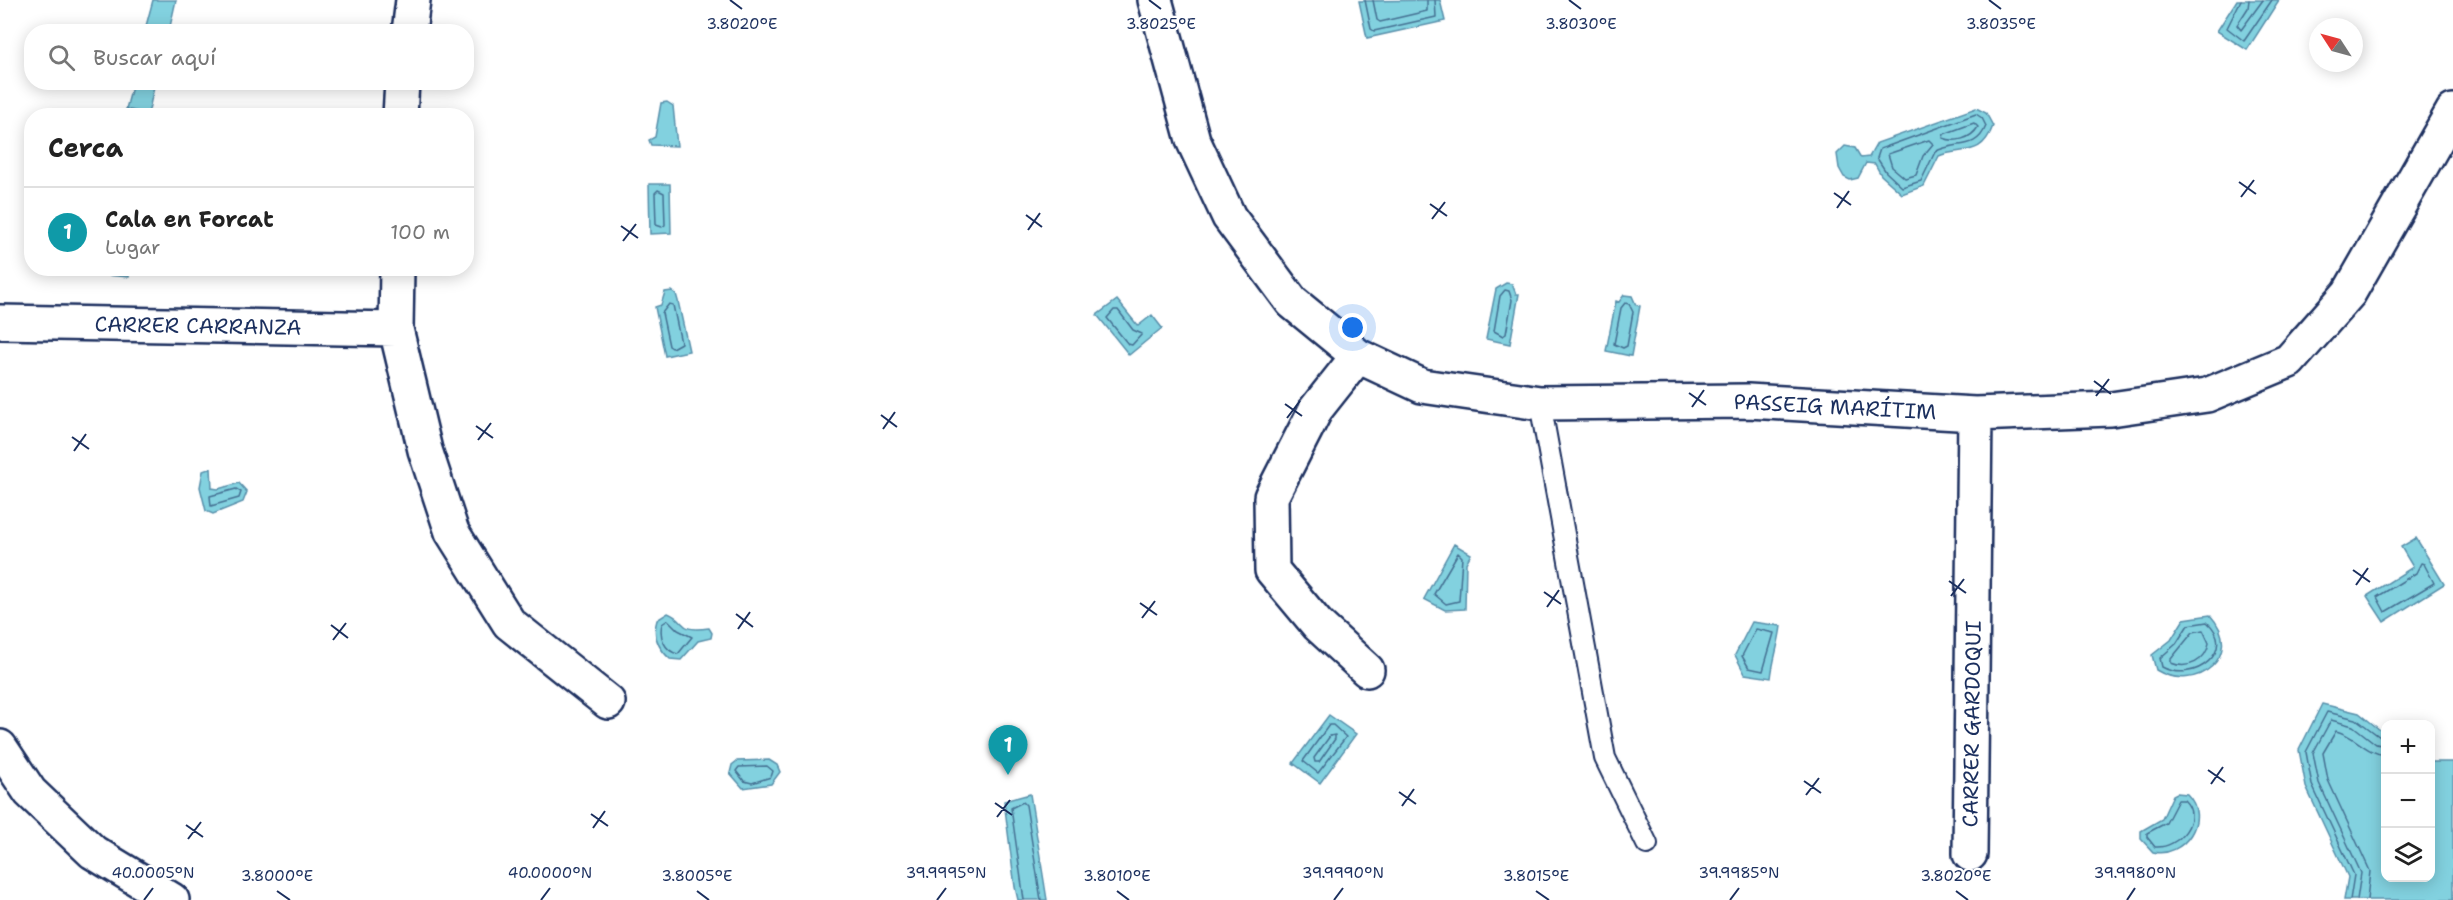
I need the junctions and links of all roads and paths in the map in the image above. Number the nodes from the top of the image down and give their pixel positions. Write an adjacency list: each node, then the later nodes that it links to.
1 (413, 0): 3 (street)
2 (1155, 0): 10 (street, PASSEIG MARÍTIM)
3 (410, 24)
4 (402, 90): 5 (street)
5 (400, 108)
6 (2453, 111): 12 (street, PASSEIG MARÍTIM)
7 (397, 276): 9 (street)
8 (0, 322): 9 (street, CARRER CARRANZA)
9 (396, 329): 14 (street)
10 (1358, 356): 11 (street, PASSEIG MARÍTIM); 13 (street)
11 (1540, 403): 12 (street, PASSEIG MARÍTIM); 16 (lane)
12 (1974, 414): 17 (street, CARRER GARDOQUI)
13 (1367, 670)
14 (608, 702)
15 (0, 747): 18 (street)
16 (1647, 844)
17 (1970, 854)
18 (172, 900)

